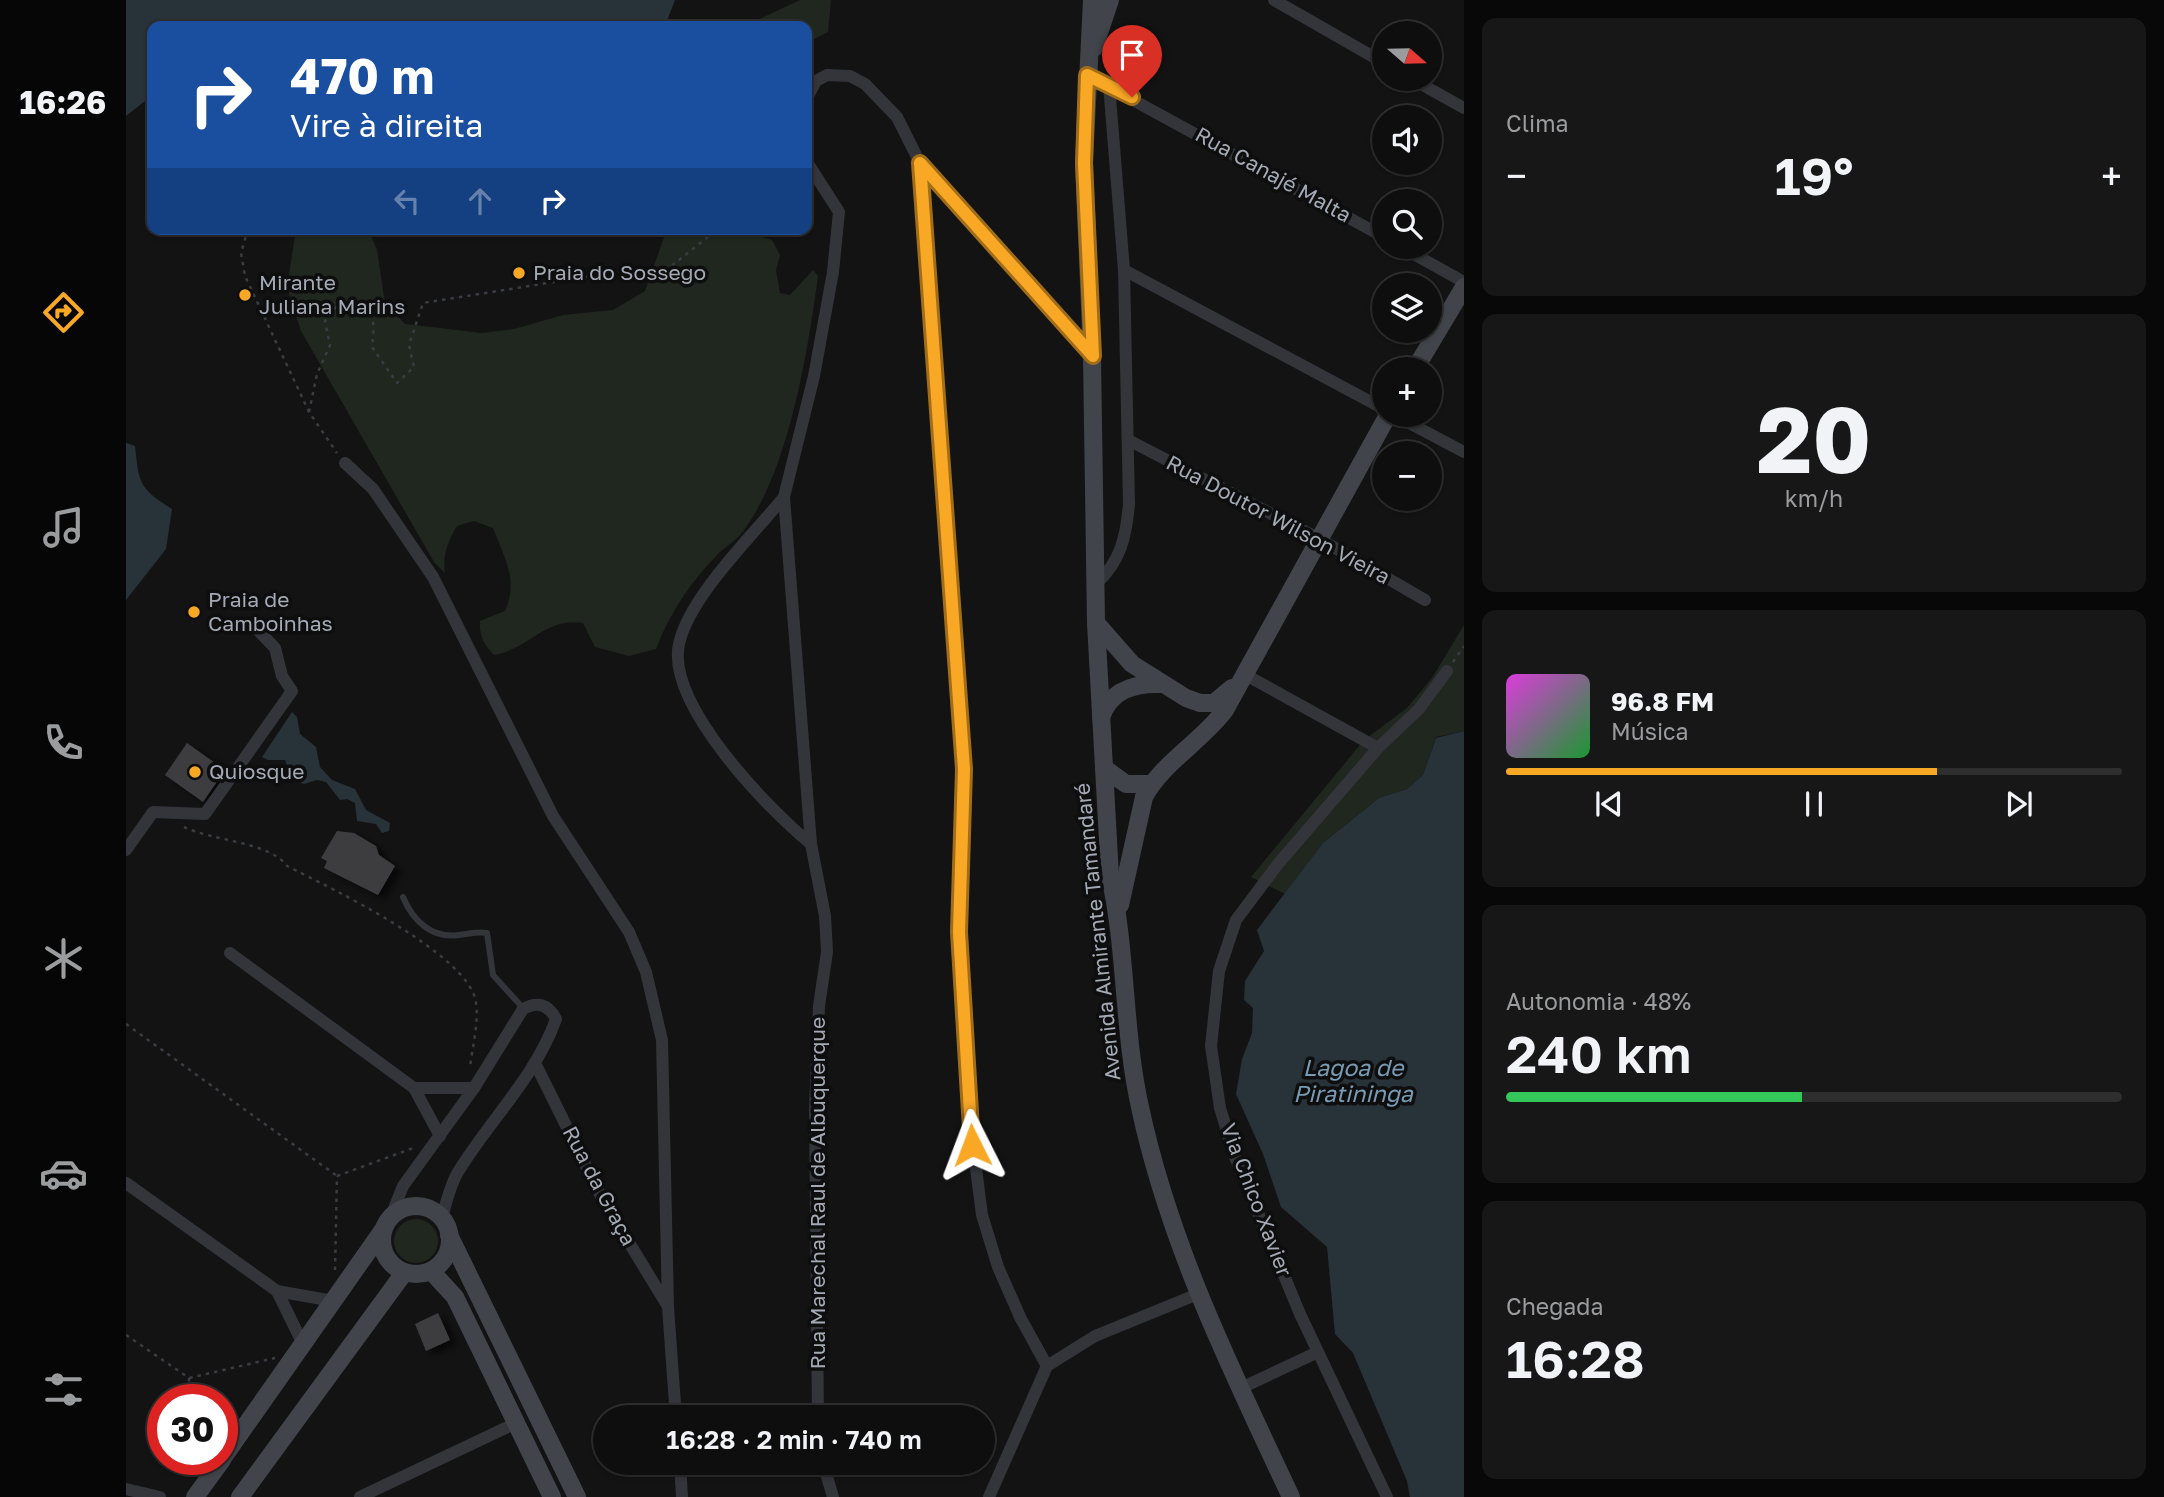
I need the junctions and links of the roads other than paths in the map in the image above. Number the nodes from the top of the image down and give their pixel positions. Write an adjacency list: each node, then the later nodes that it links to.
1 (1092, 0): 5 (street, Avenida Almirante Tamandaré)
2 (1111, 0): 5 (street, Avenida Almirante Tamandaré)
3 (1274, 0): 4 (street)
4 (1372, 56)
5 (1087, 73): 6 (street, Rua Canajé Malta); 16 (street, Avenida Almirante Tamandaré)
6 (1109, 85): 12 (street, Rua Canajé Malta); 14 (street)
7 (812, 89): 10 (street)
8 (1434, 91): 9 (street)
9 (1464, 108)
10 (920, 163): 16 (street); 61 (street)
11 (812, 170): 24 (street, Rua Marechal Raul de Albuquerque)
12 (1372, 230)
13 (1421, 259): 15 (street)
14 (1124, 270): 18 (street); 21 (street)
15 (1464, 284): 17 (street)
16 (1093, 356): 26 (street, Avenida Almirante Tamandaré)
17 (1422, 357)
18 (1372, 403)
19 (1381, 427): 25 (street)
20 (1417, 427): 22 (street)
21 (1130, 441): 25 (street, Rua Doutor Wilson Vieira); 26 (street)
22 (1464, 452)
23 (345, 463): 58 (street)
24 (784, 497): 39 (street, Rua Marechal Raul de Albuquerque); 39 (street, Rua Marechal Raul de Albuquerque)
25 (1318, 538): 27 (street, Rua Doutor Wilson Vieira); 31 (street)
26 (1096, 584): 28 (street, Avenida Almirante Tamandaré)
27 (1425, 600)
28 (1096, 623): 32 (street); 34 (street, Avenida Almirante Tamandaré)
29 (253, 625): 40 (street)
30 (1447, 671): 35 (street, Via Chico Xavier)
31 (1244, 674): 33 (street); 35 (street); 36 (street)
32 (1161, 684): 33 (street); 34 (street)
33 (1186, 698): 36 (street)
34 (1101, 717): 37 (street, Avenida Almirante Tamandaré)
35 (1378, 748): 60 (street, Via Chico Xavier)
36 (1190, 749): 38 (street)
37 (1104, 768): 38 (street); 42 (street, Avenida Almirante Tamandaré)
38 (1151, 784): 42 (street)
39 (811, 844): 64 (street, Rua Marechal Raul de Albuquerque)
40 (126, 850)
41 (403, 897): 44 (lane)
42 (1119, 915): 56 (street, Avenida Almirante Tamandaré)
43 (230, 953): 46 (street)
44 (523, 1009): 45 (street); 47 (street)
45 (535, 1063): 50 (street); 58 (street, Rua da Graça)
46 (414, 1088): 47 (street); 48 (street)
47 (471, 1088): 48 (street)
48 (438, 1138): 51 (street)
49 (126, 1183): 55 (street)
50 (442, 1218): 51 (street); 52 (street)
51 (387, 1223): 54 (street); 57 (street)
52 (449, 1235): 53 (street); 76 (street)
53 (431, 1271): 54 (street); 65 (street)
54 (404, 1273): 73 (street)
55 (277, 1291): 57 (street); 59 (street)
56 (1198, 1294): 61 (street); 62 (street, Avenida Almirante Tamandaré)
57 (333, 1301): 59 (street)
58 (668, 1307): 63 (street)
59 (300, 1348): 66 (street)
60 (1318, 1352): 62 (street); 81 (street, Via Chico Xavier)
61 (1047, 1366): 79 (street)
62 (1241, 1388): 80 (street, Avenida Almirante Tamandaré)
63 (675, 1405)
64 (818, 1405)
65 (516, 1423): 74 (street); 75 (street)
66 (238, 1436)
67 (211, 1475): 72 (street)
68 (681, 1475): 77 (street)
69 (827, 1475): 78 (street)
70 (127, 1493): 71 (street)
71 (160, 1497)
72 (195, 1497)
73 (240, 1497)
74 (360, 1497)
75 (552, 1497)
76 (577, 1497)
77 (682, 1497)
78 (833, 1497)
79 (989, 1497)
80 (1291, 1497)
81 (1387, 1497)

